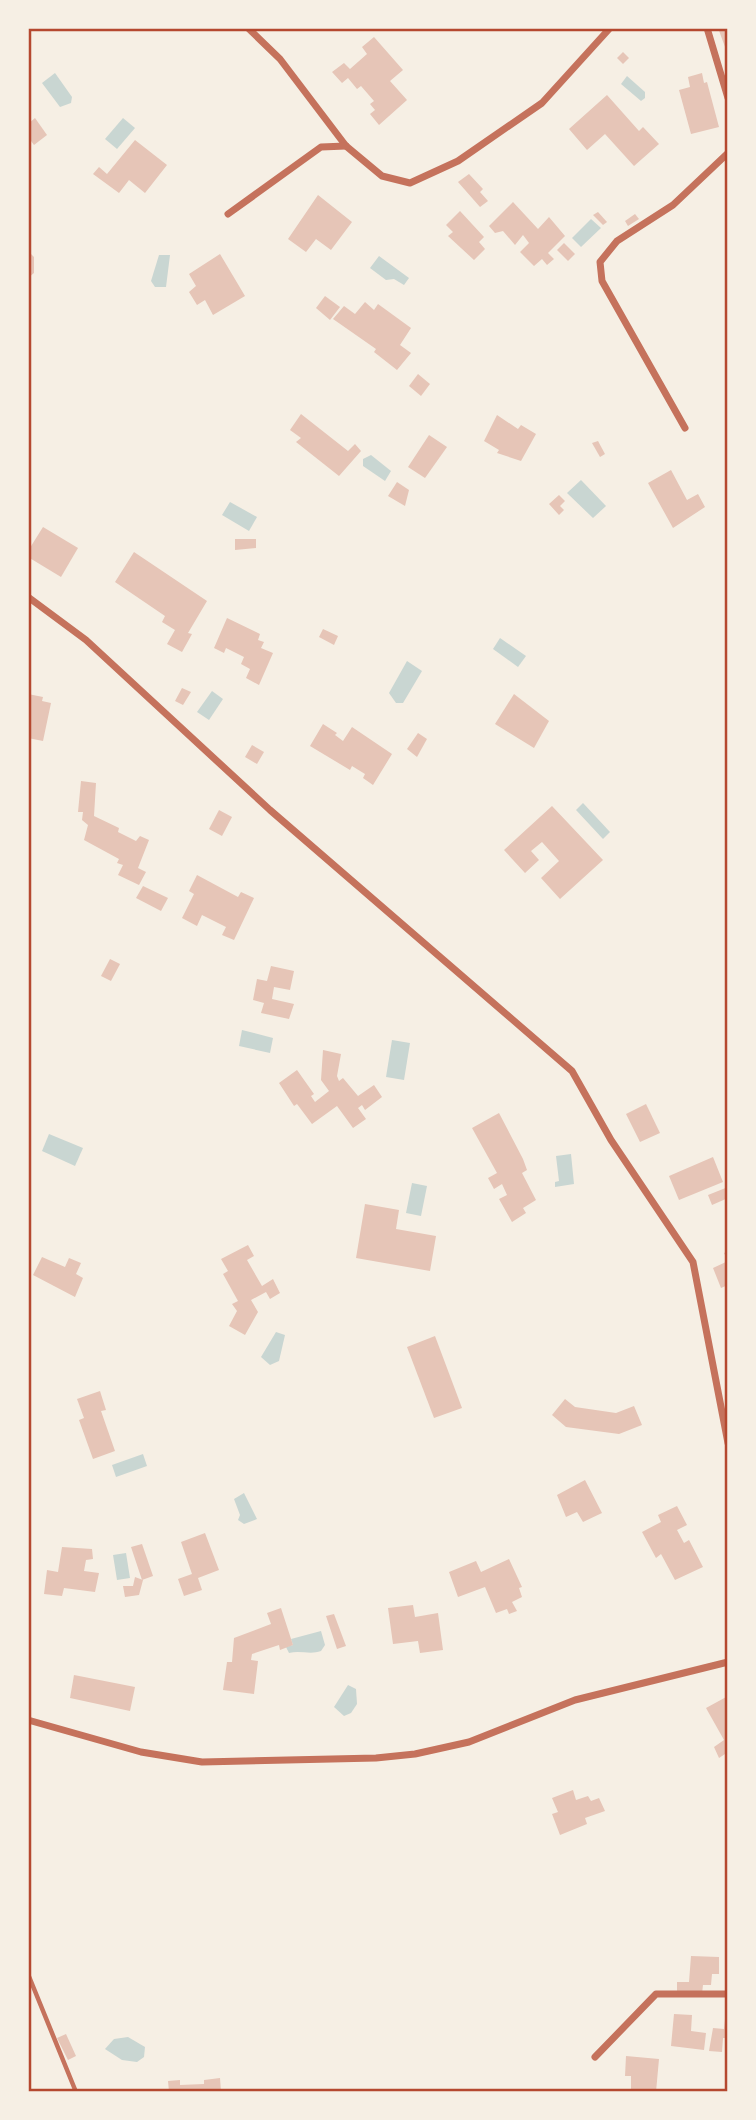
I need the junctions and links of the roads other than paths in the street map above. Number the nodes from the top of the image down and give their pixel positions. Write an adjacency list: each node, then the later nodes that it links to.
1 (248, 28): 5 (street)
2 (611, 28): 5 (street)
3 (707, 28): 4 (street)
4 (728, 99)
5 (346, 146): 7 (street)
6 (728, 153): 8 (street)
7 (228, 214)
8 (685, 428)
9 (28, 597): 10 (street)
10 (728, 1443)
11 (728, 1662): 12 (street)
12 (28, 1720)
13 (28, 1974): 16 (lane)
14 (728, 1994): 15 (street)
15 (596, 2057)
16 (76, 2092)

